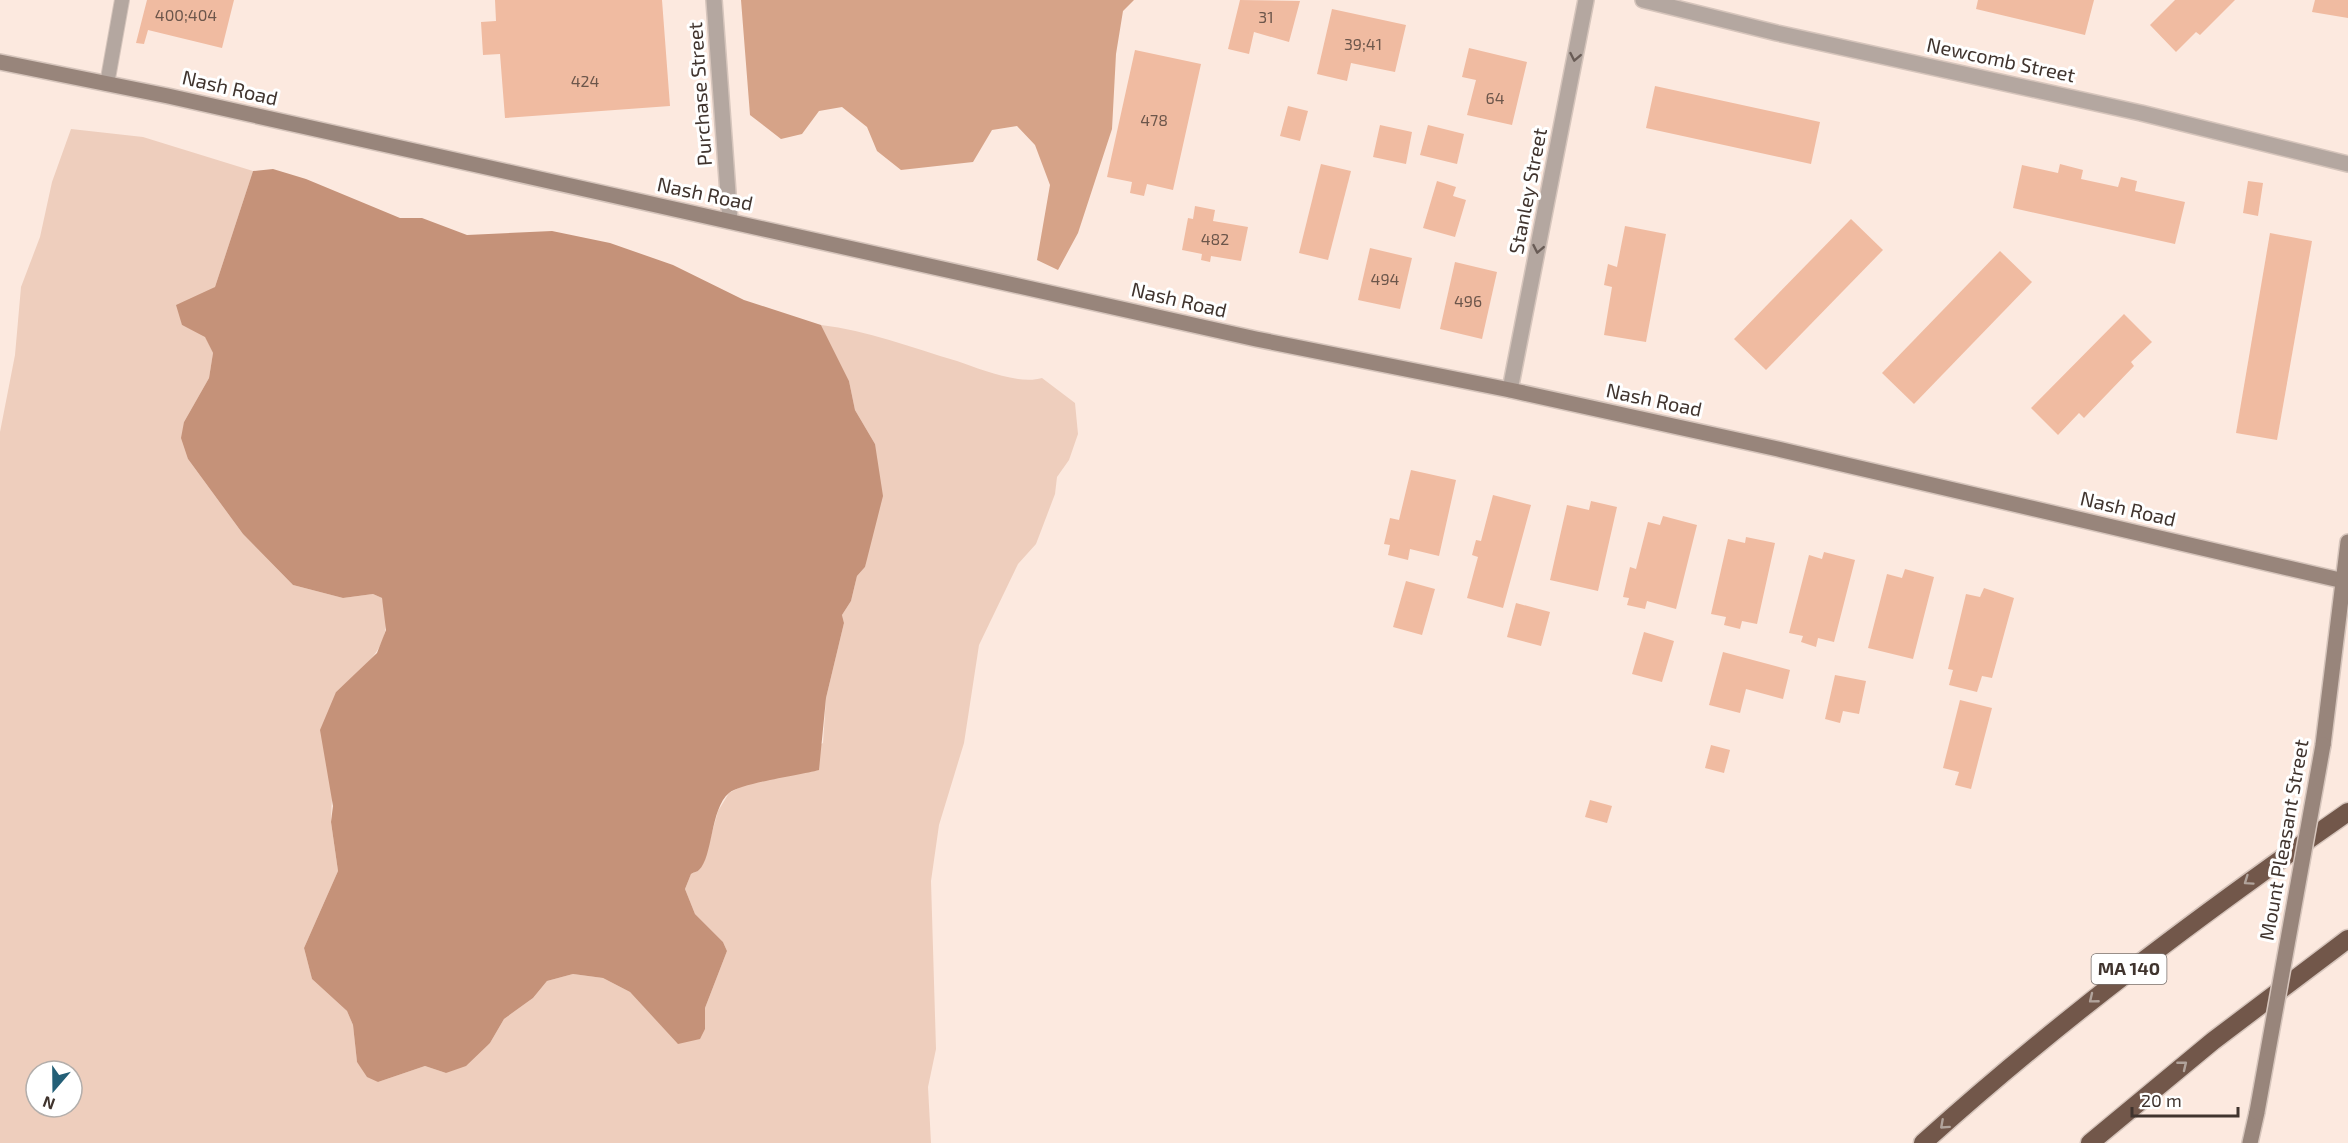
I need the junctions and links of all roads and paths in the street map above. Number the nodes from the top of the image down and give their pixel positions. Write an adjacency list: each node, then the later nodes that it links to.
1 (122, 0): 6 (lane)
2 (714, 0): 8 (street, Purchase Street)
3 (1586, 0): 9 (street, Stanley Street, one-way to 9)
4 (1643, 0): 7 (street, Newcomb Street)
5 (0, 62): 6 (main road, Nash Road)
6 (107, 84): 8 (main road, Nash Road)
7 (2348, 164)
8 (730, 221): 9 (main road, Nash Road)
9 (1510, 390): 11 (main road, Nash Road)
10 (2348, 542): 11 (main road, Mount Pleasant Street)
11 (2345, 581): 16 (main road, Mount Pleasant Street, bridge)
12 (2348, 812): 14 (highway, MA 140, one-way to 14)
13 (2348, 939): 15 (highway, one-way to 13)
14 (1923, 1143)
15 (2090, 1143)
16 (2250, 1143)

